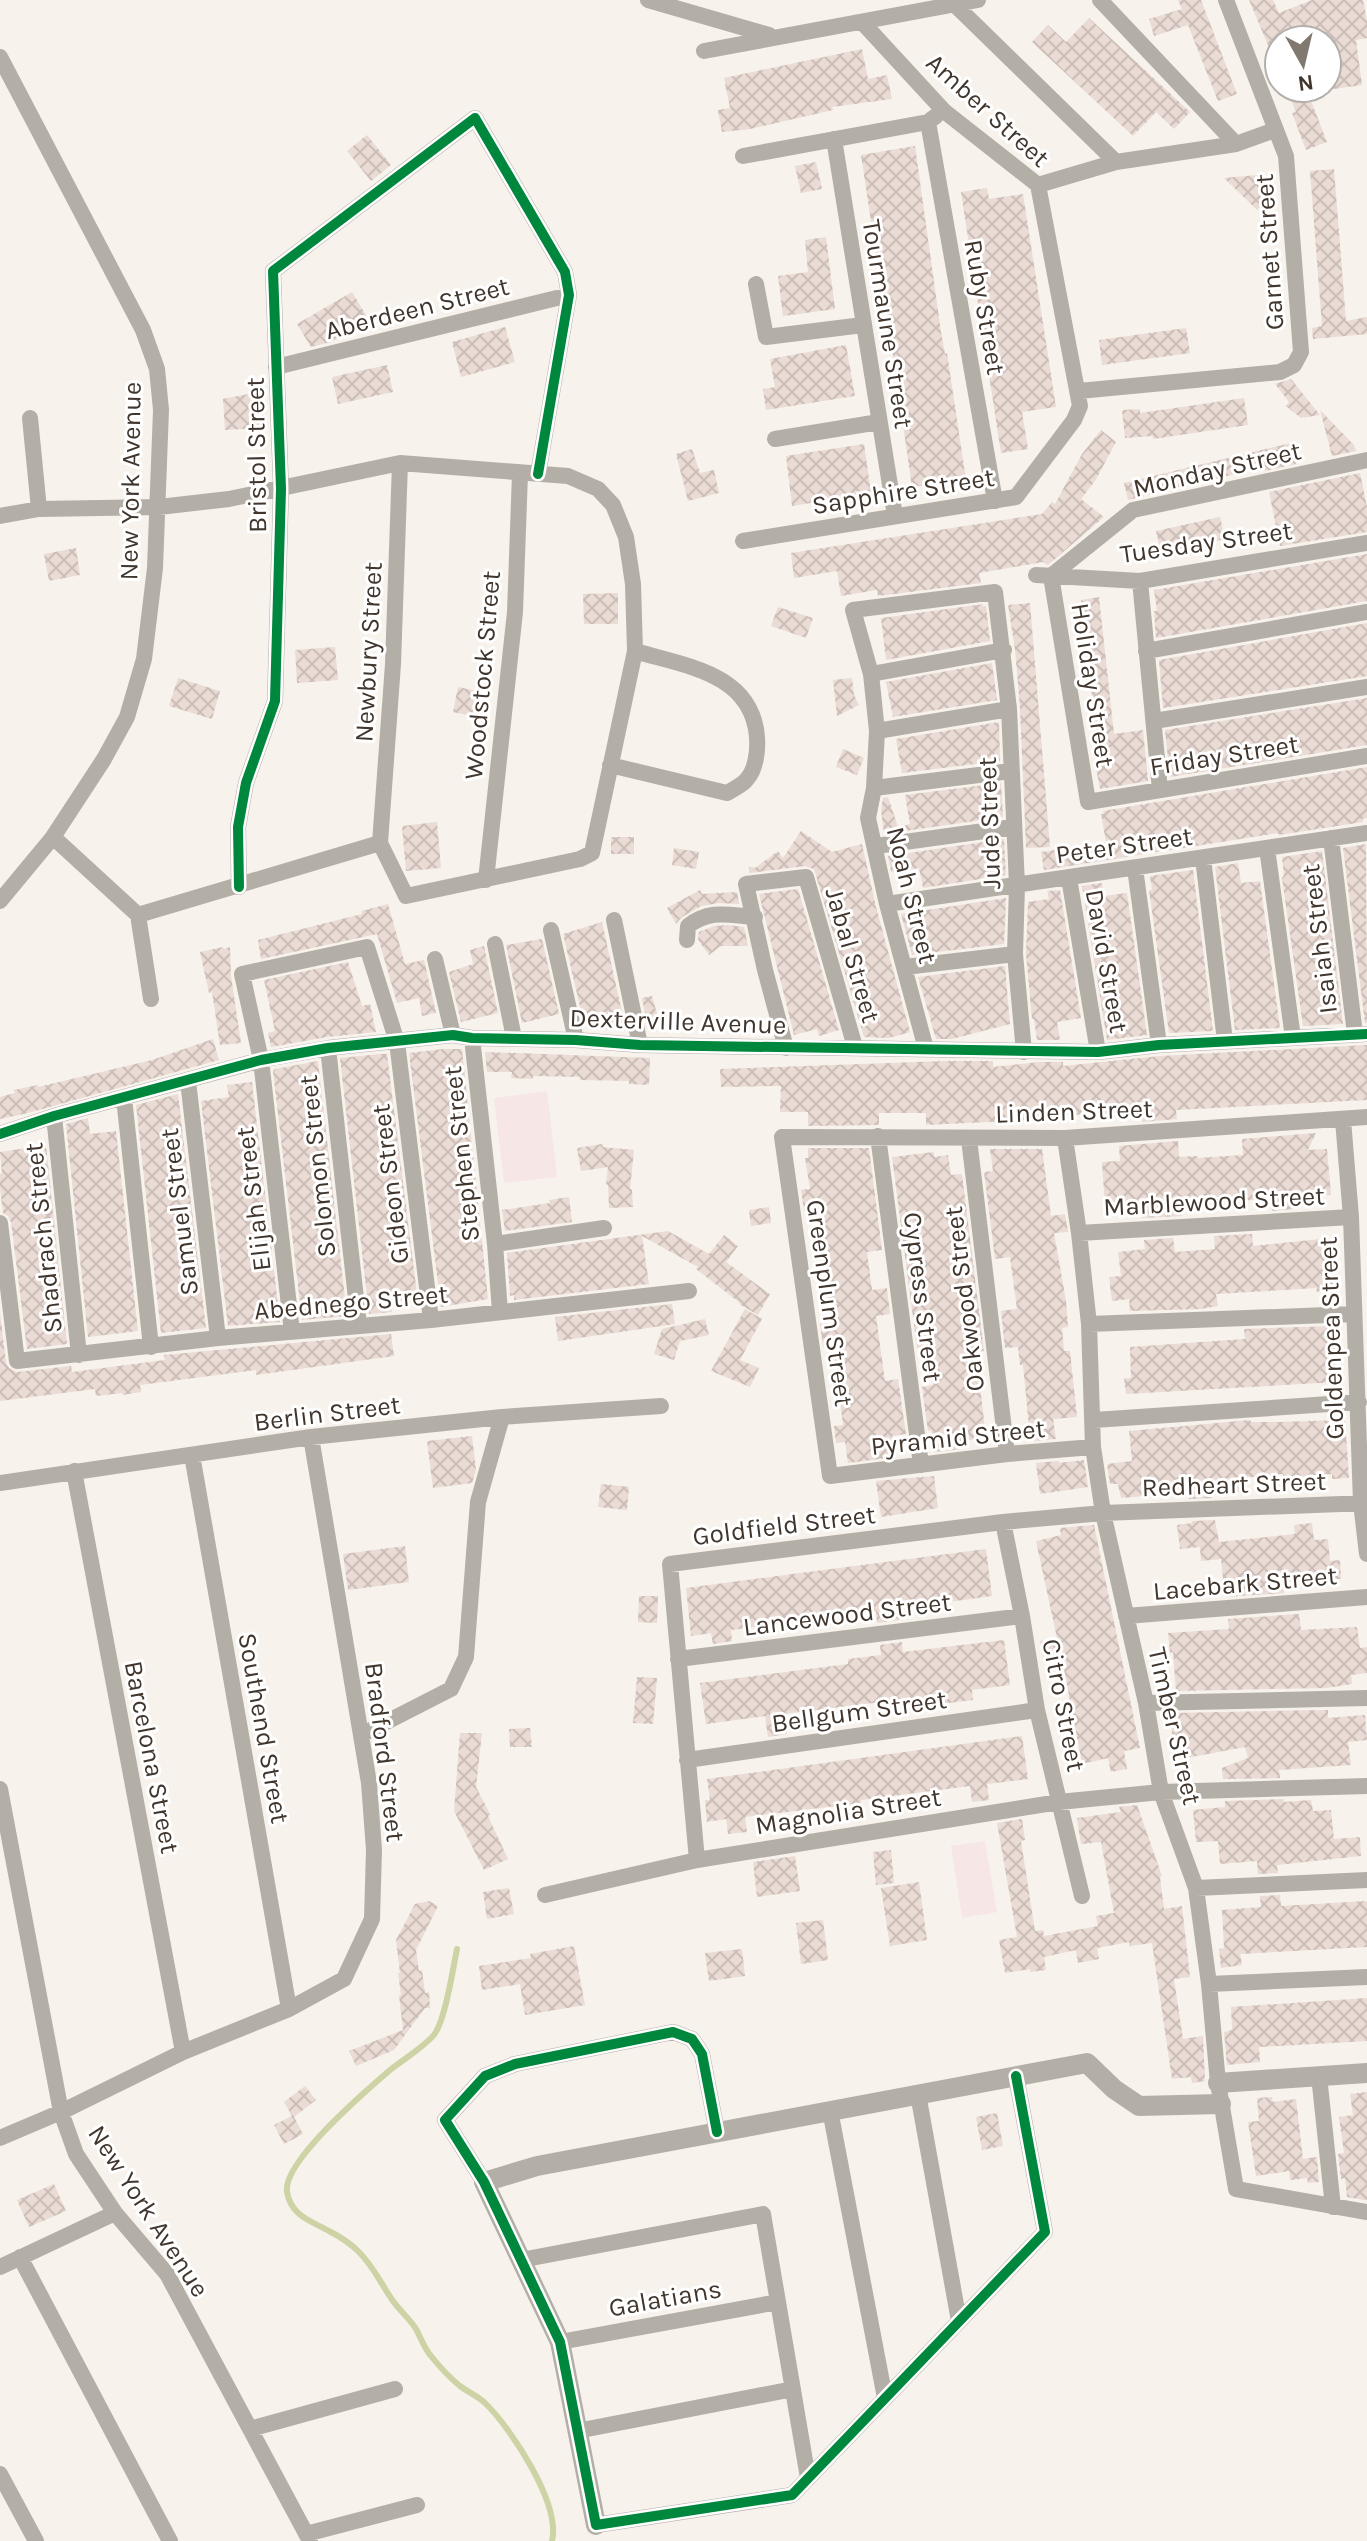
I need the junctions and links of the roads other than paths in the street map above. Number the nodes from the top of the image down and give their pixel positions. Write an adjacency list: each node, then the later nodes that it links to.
1 (648, 0): 7 (street)
2 (978, 0): 5 (street)
3 (1100, 0): 14 (street)
4 (1226, 0): 12 (street, Garnet Street)
5 (952, 2): 6 (street); 16 (street)
6 (862, 22): 7 (street); 10 (street, Amber Street)
7 (775, 37): 8 (street)
8 (704, 51)
9 (0, 57): 32 (street, New York Avenue)
10 (944, 111): 11 (street); 17 (street, Amber Street)
11 (928, 122): 13 (street); 31 (street, Ruby Street)
12 (1275, 130): 14 (street); 22 (street, Garnet Street)
13 (834, 139): 15 (street); 20 (street, Tourmaune Street)
14 (1236, 144): 16 (street)
15 (743, 156)
16 (1116, 162): 17 (street)
17 (1038, 185): 22 (street, Amber Street)
18 (756, 284): 20 (street)
19 (569, 295): 21 (street, Aberdeen Street); 21 (street, Bristol Street); 29 (street)
20 (863, 325): 24 (street, Tourmaune Street)
21 (276, 367): 30 (street, Bristol Street)
22 (1079, 391): 31 (street, Sapphire Street)
23 (30, 418): 33 (street)
24 (879, 422): 25 (street); 35 (street, Tourmaune Street)
25 (775, 439)
26 (1367, 460): 38 (street, Monday Street)
27 (400, 463): 28 (street); 30 (street); 60 (street, Newbury Street)
28 (520, 474): 29 (street); 66 (street, Woodstock Street)
29 (538, 474): 43 (street)
30 (281, 489): 32 (street); 68 (street, Bristol Street)
31 (995, 501): 35 (street, Sapphire Street)
32 (159, 507): 33 (street); 58 (street, New York Avenue)
33 (39, 509): 34 (street)
34 (0, 516)
35 (895, 516): 36 (street, Sapphire Street)
36 (743, 541)
37 (1367, 543): 39 (street, Tuesday Street)
38 (1044, 576): 39 (street, Tuesday Street); 55 (street, Holiday Street)
39 (1140, 581): 44 (street)
40 (853, 610): 42 (street, Jude Street); 45 (street, Noah Street)
41 (1367, 612): 44 (street)
42 (1004, 650): 45 (street); 47 (street, Jude Street)
43 (635, 651): 51 (street); 51 (street)
44 (1146, 651): 48 (street)
45 (871, 674): 49 (street, Noah Street)
46 (1367, 687): 48 (street)
47 (1009, 709): 49 (street); 52 (street, Jude Street)
48 (1154, 721): 54 (street)
49 (877, 731): 53 (street, Noah Street)
50 (1367, 756): 54 (street, Friday Street)
51 (610, 765): 66 (street)
52 (1011, 771): 53 (street); 56 (street, Jude Street)
53 (874, 788): 61 (street, Noah Street)
54 (1160, 790): 55 (street, Friday Street)
55 (1088, 802)
56 (1013, 827): 61 (street); 67 (street, Jude Street)
57 (1367, 833): 59 (street, Peter Street)
58 (53, 837): 69 (street, New York Avenue); 71 (street)
59 (1331, 838): 62 (street, Peter Street); 81 (street, Isaiah Street)
60 (380, 843): 66 (street); 68 (street)
61 (876, 846): 70 (street, Noah Street)
62 (1267, 848): 63 (street, Peter Street); 85 (street)
63 (1203, 858): 64 (street, Peter Street); 87 (street)
64 (1135, 868): 65 (street, Peter Street); 90 (street)
65 (1069, 878): 67 (street, Peter Street); 96 (street, David Street)
66 (486, 880)
67 (1017, 885): 70 (street, Peter Street); 77 (street, Jude Street)
68 (239, 887): 71 (street)
69 (0, 901)
70 (887, 904): 79 (street, Noah Street)
71 (138, 915): 80 (street)
72 (755, 917): 75 (street); 91 (street, Jabal Street); 93 (street)
73 (614, 920): 89 (street)
74 (551, 930): 86 (street)
75 (687, 940)
76 (495, 944): 84 (street)
77 (1015, 954): 79 (street); 95 (street, Jude Street)
78 (435, 959): 82 (street)
79 (905, 967): 94 (street, Noah Street)
80 (151, 999)
81 (1361, 1034): 85 (street, Dexterville Avenue)
82 (453, 1035): 83 (street, Dexterville Avenue); 88 (street, Dexterville Avenue)
83 (472, 1038): 84 (street, Dexterville Avenue); 112 (street, Stephen Street)
84 (514, 1038): 86 (street, Dexterville Avenue)
85 (1293, 1038): 87 (street, Dexterville Avenue)
86 (576, 1040): 89 (street, Dexterville Avenue)
87 (1225, 1041): 90 (street, Dexterville Avenue)
88 (397, 1042): 92 (street, Dexterville Avenue); 97 (street, Gideon Street); 116 (street, Gideon Street)
89 (640, 1045): 93 (street, Dexterville Avenue)
90 (1159, 1045): 96 (street, Dexterville Avenue)
91 (855, 1047): 93 (street, Dexterville Avenue); 94 (street, Dexterville Avenue)
92 (328, 1048): 97 (street, Dexterville Avenue); 118 (street, Solomon Street)
93 (786, 1048)
94 (926, 1049): 95 (street, Dexterville Avenue)
95 (1024, 1052): 96 (street, Dexterville Avenue)
96 (1098, 1052)
97 (261, 1060): 98 (street, Dexterville Avenue); 119 (street, Elijah Street)
98 (188, 1081): 99 (street, Dexterville Avenue); 120 (street, Samuel Street)
99 (124, 1098): 100 (street, Dexterville Avenue); 121 (street)
100 (54, 1116): 103 (street, Dexterville Avenue); 122 (street, Shadrach Street)
101 (1367, 1117): 102 (street, Linden Street)
102 (1343, 1120): 106 (street, Linden Street); 108 (street, Goldenpea Street)
103 (0, 1134)
104 (878, 1136): 105 (street, Linden Street); 107 (street, Linden Street); 131 (street, Cypress Street)
105 (782, 1137): 133 (street, Greenplum Street)
106 (1065, 1138): 107 (street, Linden Street); 111 (street, Timber Street)
107 (969, 1139): 129 (street, Oakwood Street)
108 (1351, 1217): 111 (street, Marblewood Street); 115 (street, Goldenpea Street)
109 (0, 1223): 122 (street, Abednego Street)
110 (604, 1228): 112 (street)
111 (1079, 1233): 117 (street, Timber Street)
112 (495, 1244): 114 (street, Stephen Street)
113 (689, 1291): 114 (street, Abednego Street)
114 (500, 1312): 116 (street, Abednego Street)
115 (1354, 1314): 117 (street); 123 (street, Goldenpea Street)
116 (431, 1320): 118 (street, Abednego Street)
117 (1089, 1324): 126 (street, Timber Street)
118 (359, 1325): 119 (street, Abednego Street)
119 (292, 1332): 120 (street, Abednego Street)
120 (218, 1338): 121 (street, Abednego Street)
121 (151, 1347): 122 (street, Abednego Street)
122 (79, 1355)
123 (1359, 1402): 126 (street); 135 (street, Goldenpea Street)
124 (661, 1406): 125 (street, Berlin Street)
125 (502, 1417): 127 (street, Berlin Street); 146 (street)
126 (1094, 1420): 128 (street, Timber Street)
127 (311, 1437): 130 (street, Berlin Street); 146 (street, Bradford Street)
128 (1093, 1447): 129 (street, Pyramid Street); 136 (street, Timber Street)
129 (1007, 1454): 131 (street, Pyramid Street)
130 (192, 1455): 132 (street, Berlin Street); 159 (street, Southend Street)
131 (921, 1465): 133 (street, Pyramid Street)
132 (74, 1471): 134 (street, Berlin Street); 160 (street, Barcelona Street)
133 (830, 1476)
134 (0, 1483)
135 (1364, 1503): 136 (street, Redheart Street); 138 (street, Goldenpea Street)
136 (1103, 1513): 137 (street, Goldfield Street); 141 (street, Timber Street)
137 (1003, 1522): 140 (street, Citro Street); 142 (street, Goldfield Street)
138 (1367, 1554)
139 (1367, 1597): 141 (street, Lacebark Street)
140 (1022, 1616): 142 (street, Lancewood Street); 145 (street, Citro Street)
141 (1126, 1616): 144 (street, Timber Street)
142 (678, 1659): 147 (street, Goldfield Street)
143 (1367, 1698): 144 (street)
144 (1146, 1703): 150 (street, Timber Street)
145 (1037, 1710): 147 (street, Bellgum Street); 151 (street, Citro Street)
146 (363, 1734): 159 (street, Bradford Street)
147 (687, 1760): 152 (street, Goldfield Street)
148 (1367, 1786): 150 (street, Magnolia Street)
149 (0, 1789): 168 (street, New York Avenue)
150 (1161, 1792): 151 (street, Magnolia Street); 154 (street, Timber Street)
151 (1059, 1802): 152 (street, Magnolia Street); 156 (street, Citro Street)
152 (697, 1860): 155 (street, Magnolia Street)
153 (1367, 1880): 154 (street)
154 (1196, 1888): 158 (street, Timber Street)
155 (545, 1895)
156 (1082, 1896)
157 (1367, 1977): 158 (street)
158 (1209, 1984): 164 (street, Timber Street)
159 (289, 2009): 160 (street, Bradford Street)
160 (183, 2052): 168 (street, Bradford Street)
161 (1367, 2073): 163 (street)
162 (1016, 2076): 165 (street); 166 (street); 179 (street)
163 (1319, 2076): 164 (street); 172 (street)
164 (1218, 2083): 166 (street, Timber Street)
165 (918, 2094): 167 (street); 179 (street)
166 (1221, 2104): 172 (street, Timber Street)
167 (830, 2110): 169 (street); 183 (street)
168 (61, 2112): 170 (street, Bradford Street); 174 (street, New York Avenue)
169 (717, 2132): 171 (street); 171 (street)
170 (0, 2138)
171 (484, 2182): 176 (street)
172 (1333, 2207): 173 (street, Timber Street)
173 (1367, 2212)
174 (115, 2213): 175 (street); 184 (street, New York Avenue)
175 (20, 2257): 177 (street); 192 (street)
176 (521, 2260): 178 (street); 180 (street)
177 (0, 2267)
178 (778, 2302): 180 (street, Galatians); 182 (street)
179 (959, 2321): 183 (street)
180 (560, 2342): 185 (street)
181 (395, 2389): 184 (street)
182 (793, 2389): 185 (street); 187 (street)
183 (885, 2398): 187 (street)
184 (250, 2429): 190 (street, New York Avenue)
185 (577, 2431): 189 (street)
186 (0, 2474): 191 (street)
187 (808, 2478): 189 (street)
188 (417, 2505): 190 (street)
189 (596, 2525)
190 (308, 2537)
191 (36, 2541)
192 (170, 2541)

